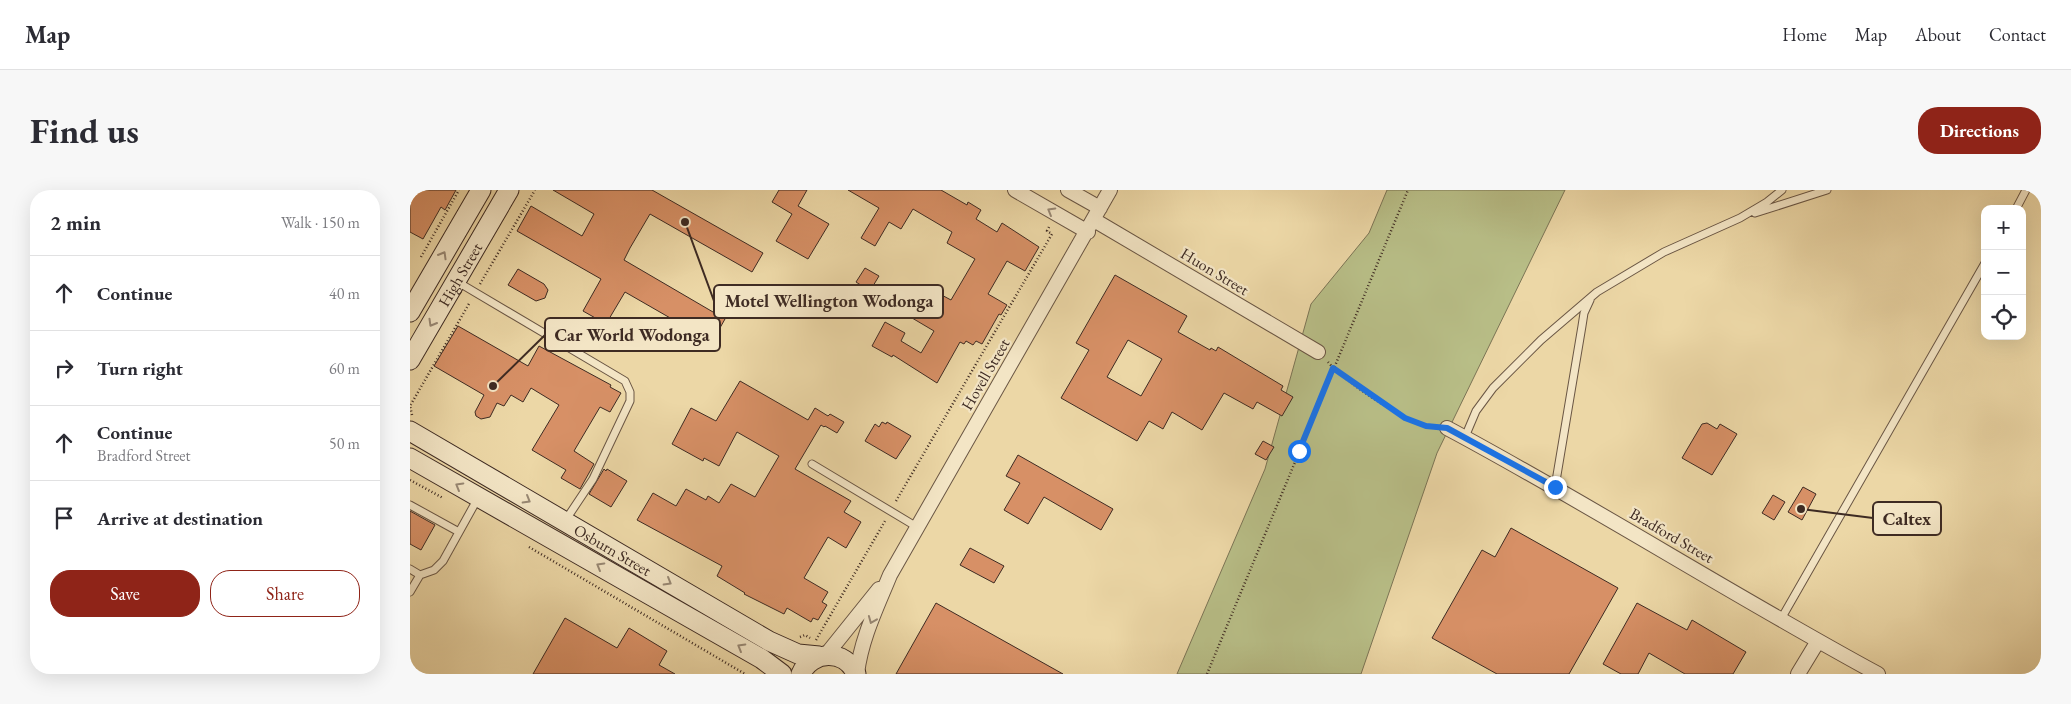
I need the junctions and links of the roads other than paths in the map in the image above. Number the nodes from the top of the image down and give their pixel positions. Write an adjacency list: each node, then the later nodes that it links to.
1 (481, 190): 15 (street, High Street, one-way to 1)
2 (509, 190): 13 (street, High Street)
3 (1014, 190): 11 (street, Huon Street, one-way to 3)
4 (1068, 190): 11 (street, Huon Street)
5 (1110, 190): 11 (street, Hovell Street)
6 (1782, 190): 10 (lane)
7 (1827, 190): 10 (lane)
8 (2026, 190): 9 (lane)
9 (2018, 205)
10 (1740, 218): 14 (lane)
11 (1094, 220): 16 (street, Huon Street); 28 (street, Hovell Street)
12 (1981, 270): 34 (lane)
13 (456, 280): 17 (street, High Street, one-way to 17); 27 (lane)
14 (1597, 292): 20 (lane); 24 (lane)
15 (410, 312)
16 (1318, 352)
17 (410, 360)
18 (1447, 428): 20 (street, Bradford Street)
19 (410, 431): 23 (street, Osburn Street)
20 (1465, 437): 24 (street, Bradford Street)
21 (410, 458): 25 (street, Osburn Street, one-way to 21)
22 (812, 464): 28 (lane)
23 (488, 477): 25 (street); 27 (street, Osburn Street, one-way to 27)
24 (1555, 487): 34 (street, Bradford Street)
25 (478, 497): 29 (lane); 37 (street, Osburn Street, one-way to 25)
26 (410, 505): 29 (lane)
27 (565, 522): 36 (street, Osburn Street, one-way to 36)
28 (917, 527): 32 (street, Hovell Street)
29 (460, 532): 31 (lane)
30 (410, 569): 31 (lane)
31 (420, 575): 33 (lane)
32 (890, 575): 36 (street, Hovell Street); 39 (street, Hovell Street, one-way to 39)
33 (410, 592)
34 (1781, 619): 35 (street, Bradford Street)
35 (1818, 641): 40 (street); 41 (street, Bradford Street)
36 (822, 656): 38 (street); 39 (street, Osburn Street)
37 (782, 674)
38 (801, 674)
39 (856, 674)
40 (1798, 674)
41 (1878, 674)

